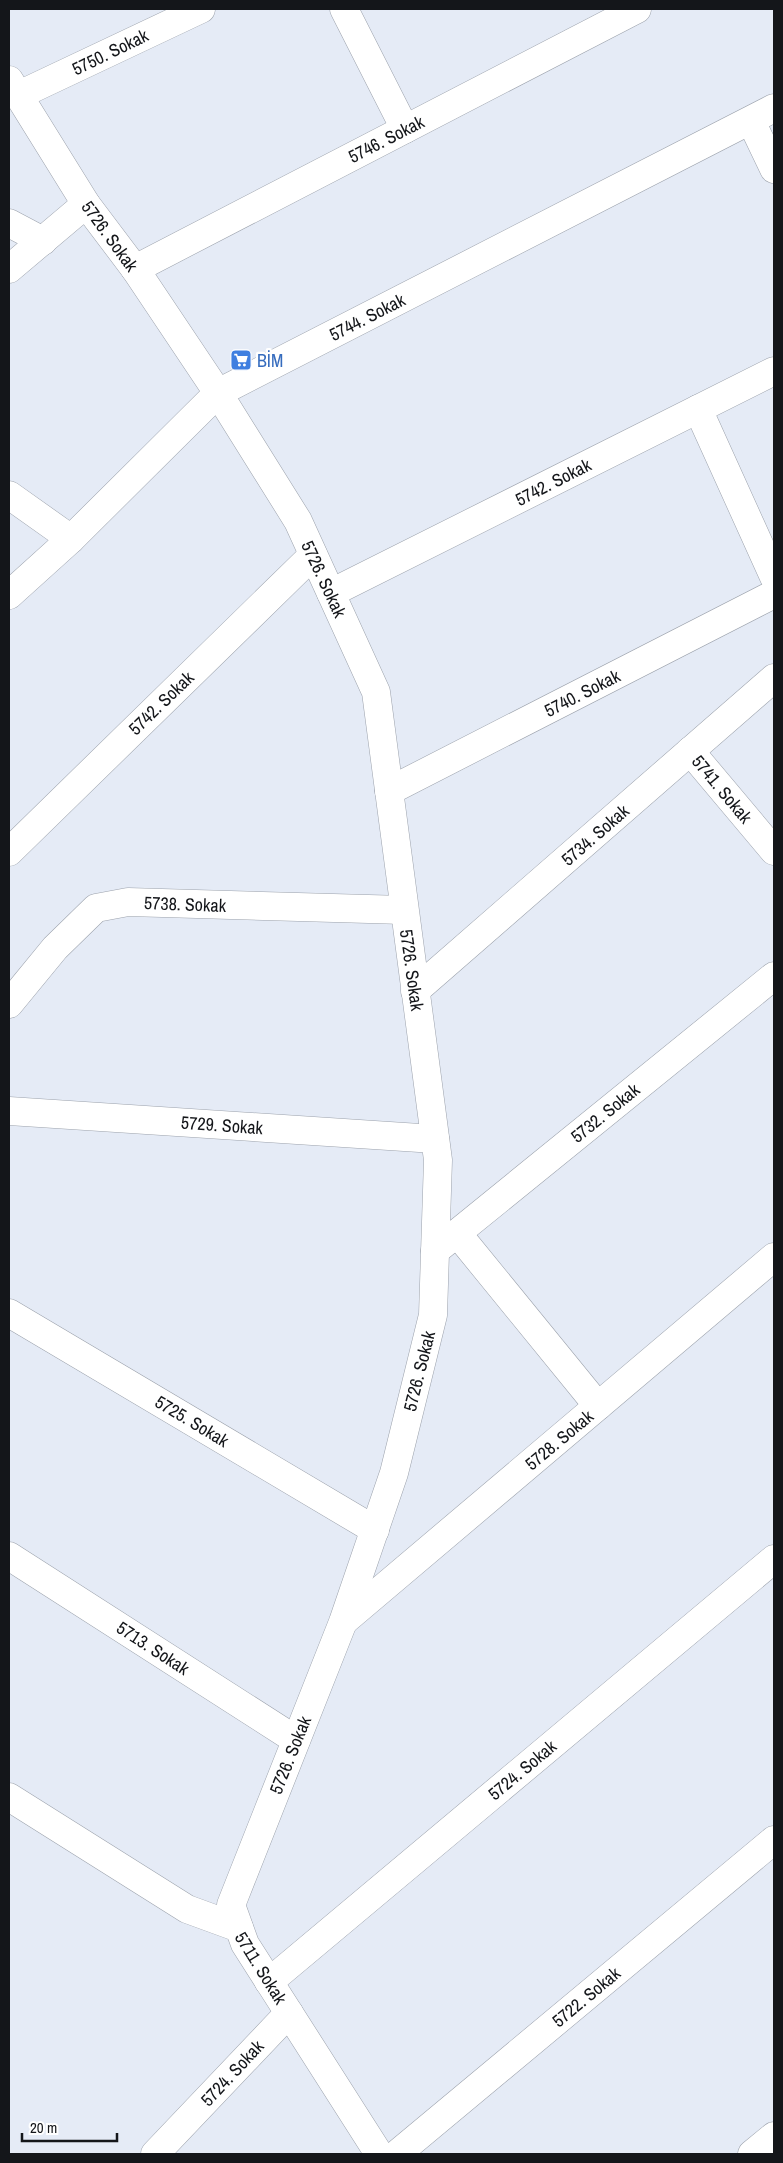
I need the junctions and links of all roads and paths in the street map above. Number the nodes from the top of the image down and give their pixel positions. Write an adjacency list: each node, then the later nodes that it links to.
1 (201, 9): 4 (street, 5750. Sokak)
2 (344, 9): 7 (street)
3 (637, 9): 7 (street, 5746. Sokak)
4 (14, 88): 9 (street, 5726. Sokak)
5 (774, 108): 6 (street, 5744. Sokak)
6 (751, 121): 8 (street); 15 (street, 5744. Sokak)
7 (405, 130): 13 (street, 5746. Sokak)
8 (774, 169)
9 (86, 204): 11 (street); 13 (street, 5726. Sokak)
10 (9, 223): 11 (street)
11 (43, 240): 12 (street)
12 (9, 269)
13 (136, 270): 15 (street, 5726. Sokak)
14 (774, 371): 16 (street, 5742. Sokak)
15 (218, 393): 18 (street, 5744. Sokak); 19 (street, 5726. Sokak)
16 (698, 409): 20 (street); 21 (street, 5742. Sokak)
17 (9, 495): 18 (street)
18 (71, 538): 23 (street, 5744. Sokak)
19 (314, 555): 21 (street, 5726. Sokak); 28 (street, 5742. Sokak)
20 (774, 577)
21 (331, 593): 26 (street, 5726. Sokak)
22 (774, 594): 26 (street, 5740. Sokak)
23 (9, 595)
24 (774, 678): 25 (street, 5734. Sokak)
25 (690, 751): 27 (street, 5741. Sokak); 31 (street, 5734. Sokak)
26 (389, 791): 29 (street, 5726. Sokak)
27 (774, 851)
28 (9, 852)
29 (404, 910): 31 (street, 5726. Sokak); 32 (street, 5738. Sokak)
30 (774, 976): 35 (street, 5732. Sokak)
31 (415, 992): 34 (street, 5726. Sokak)
32 (9, 1004)
33 (9, 1111): 34 (street, 5729. Sokak)
34 (435, 1138): 36 (street, 5726. Sokak)
35 (457, 1233): 36 (street, 5732. Sokak); 39 (street)
36 (435, 1251): 40 (street, 5726. Sokak)
37 (774, 1257): 39 (street, 5728. Sokak)
38 (9, 1313): 40 (street, 5725. Sokak)
39 (598, 1406): 43 (street, 5728. Sokak)
40 (374, 1530): 43 (street, 5726. Sokak)
41 (9, 1556): 44 (street, 5713. Sokak)
42 (774, 1559): 48 (street, 5724. Sokak)
43 (343, 1622): 44 (street, 5726. Sokak)
44 (296, 1740): 47 (street, 5726. Sokak)
45 (9, 1797): 47 (street, 5711. Sokak)
46 (774, 1840): 53 (street, 5722. Sokak)
47 (239, 1928): 48 (street, 5711. Sokak)
48 (269, 1982): 49 (street, 5711. Sokak)
49 (289, 2013): 51 (street, 5724. Sokak); 52 (street, 5711. Sokak)
50 (774, 2136): 54 (street)
51 (155, 2154)
52 (379, 2154)
53 (397, 2154)
54 (752, 2154)

